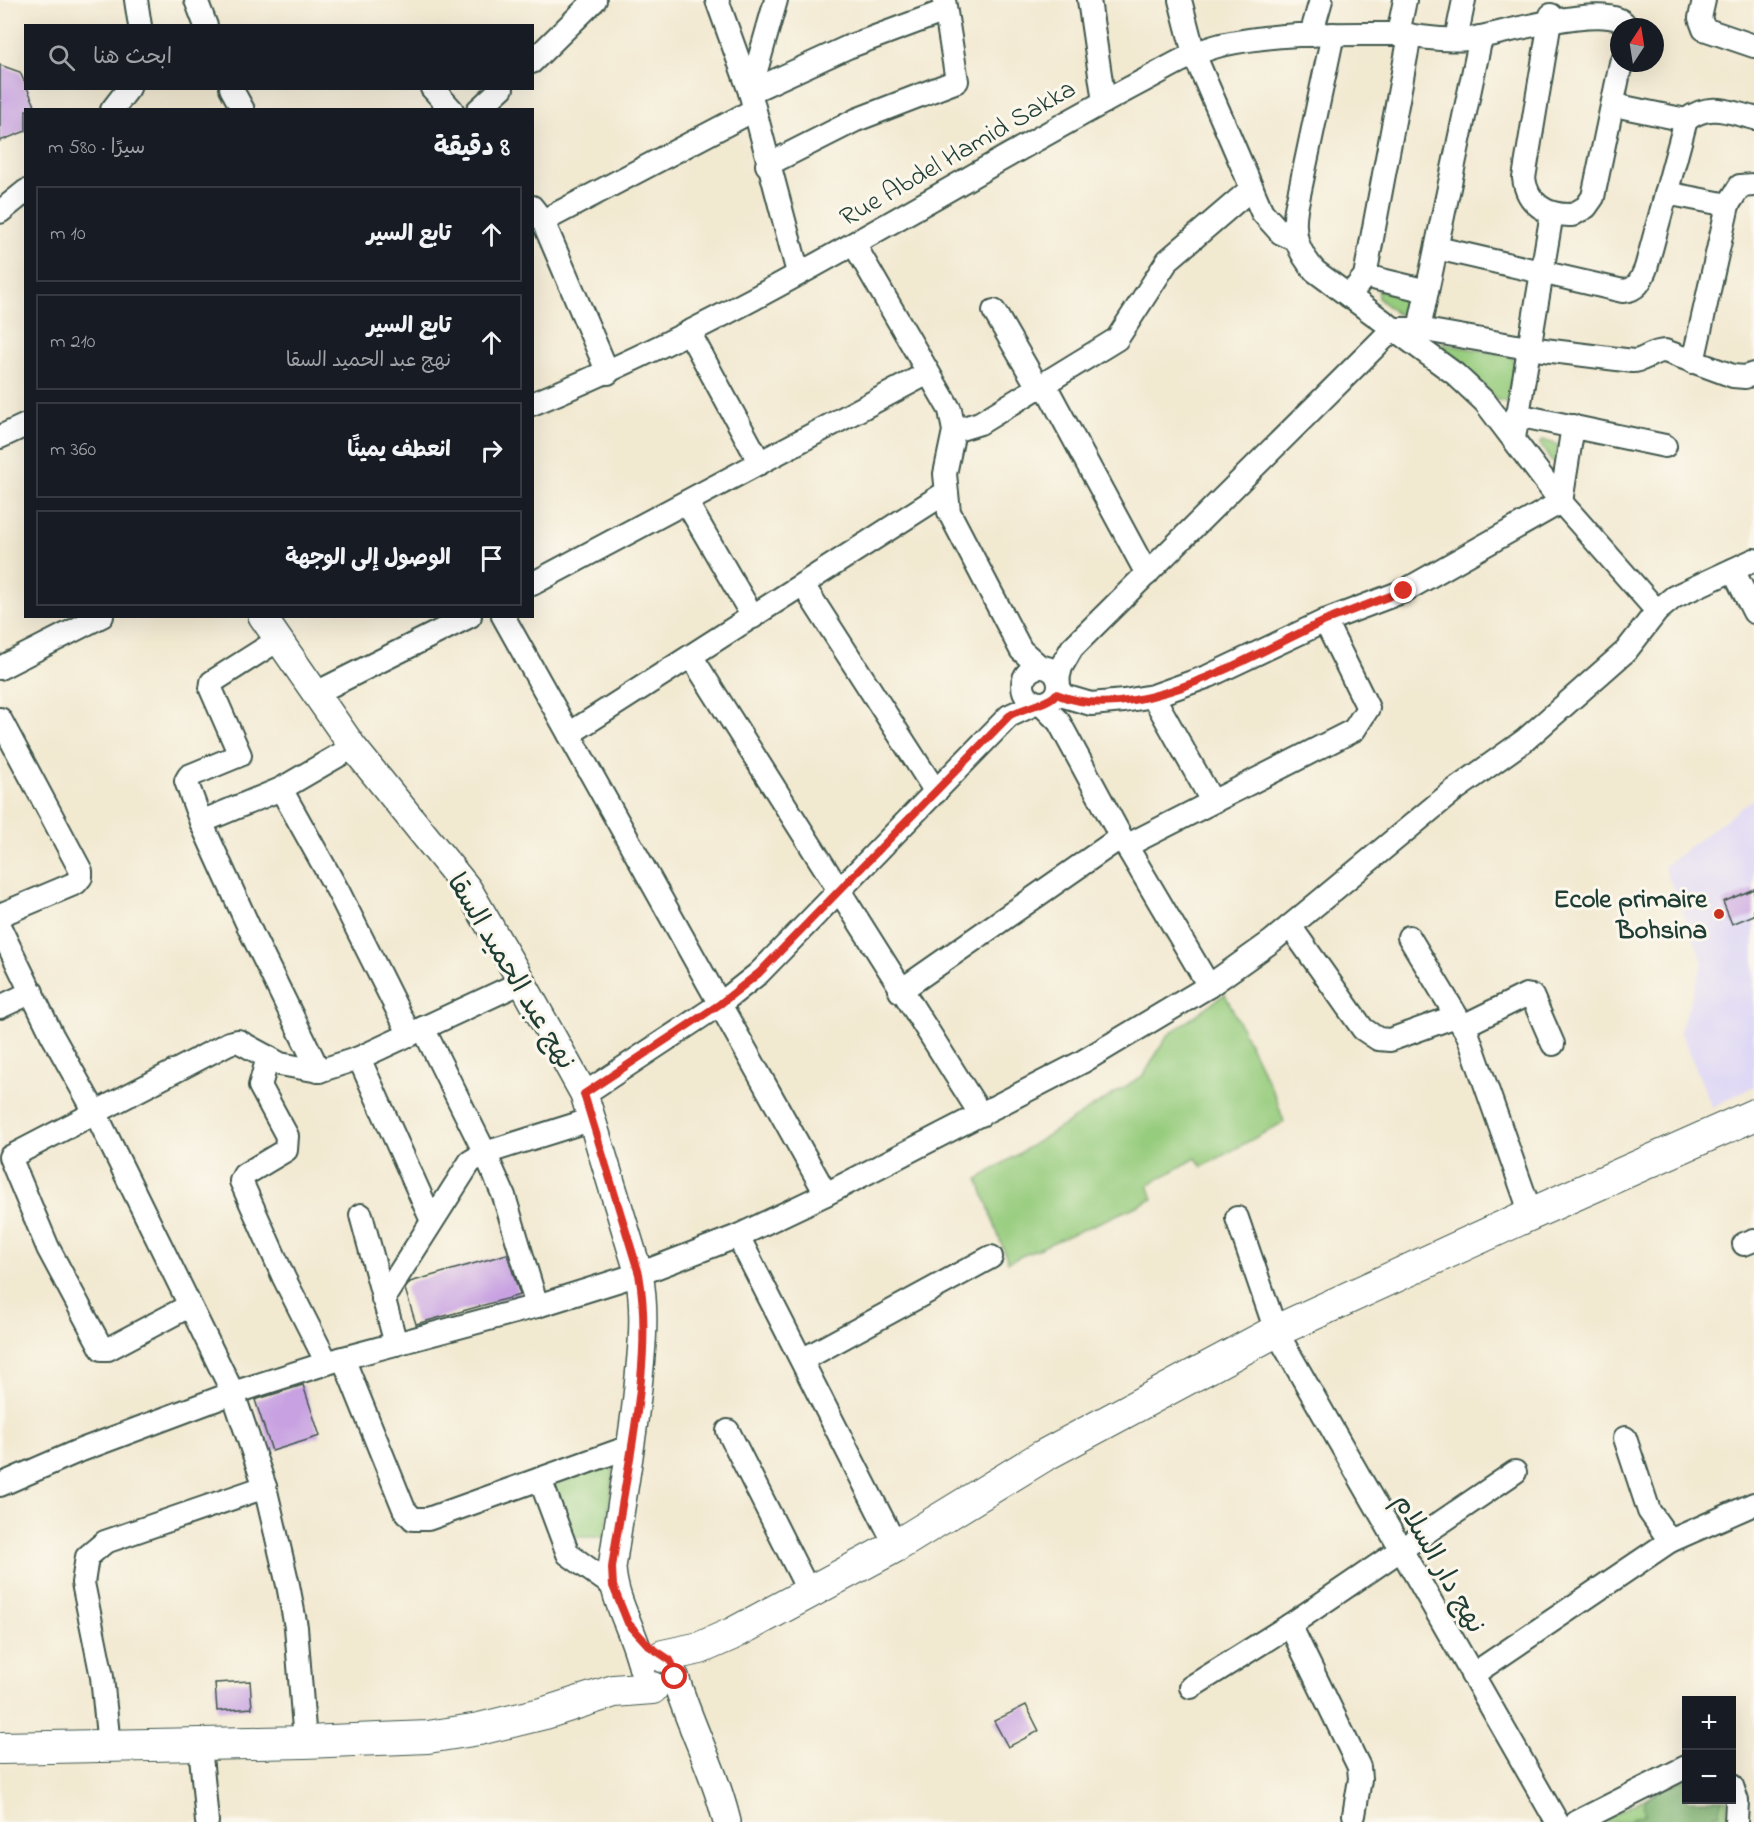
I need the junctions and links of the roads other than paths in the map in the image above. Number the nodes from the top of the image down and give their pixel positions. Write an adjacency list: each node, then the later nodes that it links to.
1 (136, 0): 16 (street)
2 (196, 0): 17 (street)
3 (595, 0): 24 (street)
4 (717, 0): 30 (street)
5 (776, 0): 30 (street)
6 (1089, 0): 31 (street)
7 (1180, 0): 23 (street)
8 (1321, 0): 18 (street)
9 (1405, 0): 19 (street)
10 (1464, 0): 21 (street)
11 (1704, 0): 22 (street)
12 (1586, 3): 14 (street, Rue Abdel Hamid Sakka); 15 (street)
13 (944, 5): 30 (street); 39 (street)
14 (1551, 15): 20 (street, Rue Abdel Hamid Sakka); 46 (street)
15 (1621, 18)
16 (140, 24)
17 (205, 24)
18 (1322, 34): 19 (street, Rue Abdel Hamid Sakka); 23 (street, Rue Abdel Hamid Sakka); 48 (street)
19 (1404, 35): 21 (street, Rue Abdel Hamid Sakka); 53 (street)
20 (1481, 37): 21 (street, Rue Abdel Hamid Sakka); 50 (street)
21 (1456, 39)
22 (1754, 46)
23 (1194, 54): 31 (street, Rue Abdel Hamid Sakka); 41 (street)
24 (534, 60)
25 (1620, 72): 32 (street)
26 (127, 90): 33 (street)
27 (232, 90): 34 (street)
28 (434, 90): 35 (street)
29 (500, 90): 36 (street)
30 (752, 101): 39 (street); 47 (street)
31 (1104, 102): 49 (street, Rue Abdel Hamid Sakka)
32 (1614, 105): 38 (street); 46 (street)
33 (114, 108)
34 (242, 108)
35 (450, 108)
36 (480, 108)
37 (1754, 118): 38 (street)
38 (1686, 120): 43 (street)
39 (767, 165): 51 (street)
40 (1754, 185): 44 (street)
41 (1252, 188): 48 (street); 65 (street)
42 (24, 193): 45 (street)
43 (1666, 193): 44 (street); 52 (street)
44 (1728, 205): 61 (street)
45 (0, 212)
46 (1552, 213): 52 (street)
47 (538, 214): 62 (street)
48 (1296, 240): 55 (street)
49 (854, 244): 51 (street, Rue Abdel Hamid Sakka); 63 (street)
50 (1437, 248): 52 (street); 54 (street)
51 (798, 273): 59 (street, Rue Abdel Hamid Sakka)
52 (1542, 273): 60 (street)
53 (1365, 276): 54 (street); 55 (street)
54 (1427, 291): 58 (street)
55 (1349, 296): 57 (street)
56 (994, 311): 65 (street)
57 (1393, 329): 58 (street); 72 (street); 79 (street)
58 (1419, 329): 60 (street)
59 (689, 332): 62 (street, Rue Abdel Hamid Sakka); 74 (street)
60 (1528, 348): 61 (street); 67 (street)
61 (1693, 362): 64 (street)
62 (608, 373): 66 (street, Rue Abdel Hamid Sakka)
63 (928, 373): 70 (street); 74 (street)
64 (1754, 374)
65 (1042, 387): 70 (street); 79 (street)
66 (534, 403)
67 (1517, 415): 69 (street); 72 (street)
68 (24, 426): 71 (street)
69 (1573, 426): 73 (street); 76 (street)
70 (954, 430): 75 (street)
71 (0, 437)
72 (1514, 438): 76 (street)
73 (1665, 446)
74 (760, 464): 77 (street)
75 (945, 493): 81 (street); 93 (street)
76 (1562, 502): 82 (street); 89 (street)
77 (687, 503): 80 (street); 84 (street)
78 (1744, 565): 82 (street); 83 (street)
79 (1147, 574): 93 (street)
80 (534, 583)
81 (803, 585): 84 (street); 100 (street)
82 (1656, 610): 106 (street)
83 (1754, 612)
84 (753, 616): 91 (street)
85 (98, 618): 92 (street)
86 (263, 618): 90 (street, نهج عبد الحميد السقا)
87 (466, 618): 94 (street)
88 (504, 618): 97 (street)
89 (1325, 621): 95 (street); 101 (street)
90 (278, 640): 94 (street, نهج عبد الحميد السقا); 102 (street)
91 (691, 656): 97 (street); 104 (street)
92 (0, 668)
93 (1042, 685): 95 (street); 100 (street); 103 (street)
94 (314, 693): 98 (street, نهج عبد الحميد السقا)
95 (1153, 696): 101 (street)
96 (0, 719): 105 (street)
97 (569, 734): 113 (street)
98 (353, 747): 99 (street); 109 (street, نهج عبد الحميد السقا)
99 (281, 789): 102 (street); 116 (street)
100 (936, 792): 104 (street)
101 (1212, 801): 103 (street)
102 (201, 822): 120 (street)
103 (1124, 842): 110 (street); 111 (street)
104 (839, 892): 111 (street); 113 (street)
105 (0, 915)
106 (1290, 926): 110 (street); 115 (street)
107 (0, 928): 112 (street)
108 (1409, 937): 115 (street)
109 (522, 982): 116 (street); 121 (street, نهج عبد الحميد السقا)
110 (1209, 986): 123 (street)
111 (900, 991): 123 (street)
112 (32, 992): 114 (street); 122 (street)
113 (720, 1004): 121 (street); 127 (street)
114 (0, 1007)
115 (1459, 1021): 117 (street); 128 (street)
116 (417, 1031): 119 (street); 125 (street)
117 (1553, 1044)
118 (268, 1057): 120 (street); 122 (street); 140 (street)
119 (359, 1058): 120 (street); 131 (street)
120 (319, 1071)
121 (588, 1106): 125 (street); 134 (street, نهج عبد الحميد السقا)
122 (95, 1112): 126 (street); 136 (street)
123 (981, 1115): 127 (street)
124 (1754, 1115): 128 (main road)
125 (485, 1153): 131 (street); 137 (street)
126 (5, 1159): 136 (street)
127 (826, 1194): 132 (street)
128 (1531, 1214): 138 (main road)
129 (361, 1215): 135 (street)
130 (1237, 1218): 138 (street, نهج دار السلام)
131 (432, 1221): 135 (street)
132 (738, 1236): 134 (street); 141 (street)
133 (991, 1257): 141 (street)
134 (639, 1274): 137 (street); 145 (street, نهج عبد الحميد السقا)
135 (383, 1299): 139 (street)
136 (189, 1306): 142 (street)
137 (537, 1306): 139 (street)
138 (1276, 1331): 152 (main road); 153 (street, نهج دار السلام)
139 (396, 1344): 140 (street)
140 (335, 1360): 142 (street); 147 (street)
141 (802, 1360): 152 (street)
142 (233, 1393): 148 (street); 149 (street)
143 (728, 1431): 155 (street)
144 (1625, 1438): 151 (street)
145 (632, 1446): 147 (street); 154 (street, نهج عبد الحميد السقا)
146 (1515, 1472): 153 (street)
147 (540, 1479): 154 (street)
148 (0, 1485)
149 (265, 1487): 160 (street); 162 (street)
150 (1754, 1503): 151 (street)
151 (1670, 1541): 158 (street)
152 (896, 1546): 155 (main road)
153 (1400, 1550): 156 (street); 158 (street, نهج دار السلام)
154 (613, 1586): 157 (street, نهج عبد الحميد السقا)
155 (809, 1592): 157 (main road)
156 (1290, 1625): 159 (street); 166 (street)
157 (658, 1672): 160 (main road); 168 (street, نهج عبد الحميد السقا)
158 (1472, 1675): 169 (street, نهج دار السلام)
159 (1191, 1687)
160 (305, 1742): 161 (main road)
161 (200, 1744): 162 (main road); 167 (street)
162 (109, 1746): 163 (main road)
163 (0, 1748)
164 (1682, 1769): 170 (street)
165 (1736, 1798): 171 (street)
166 (1354, 1815)
167 (207, 1822)
168 (727, 1822)
169 (1557, 1822)
170 (1576, 1822)
171 (1736, 1822)

